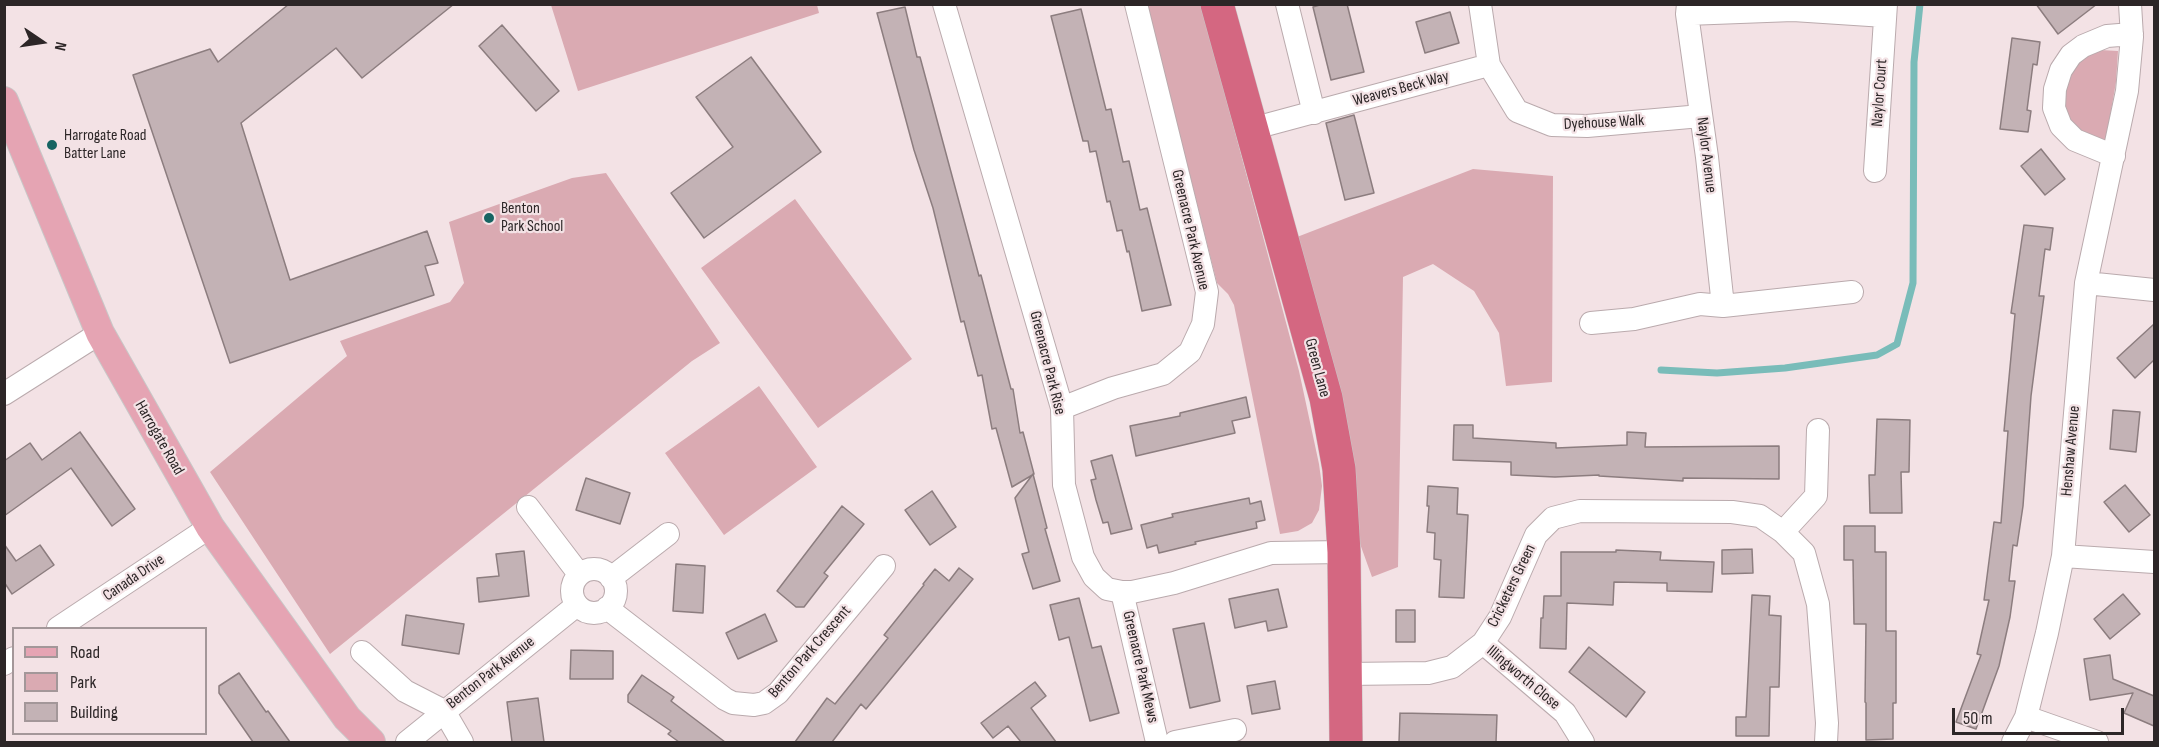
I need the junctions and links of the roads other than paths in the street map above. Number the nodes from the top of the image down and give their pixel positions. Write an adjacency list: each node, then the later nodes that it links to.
1 (944, 4): 24 (street, Greenacre Park Rise)
2 (1136, 4): 24 (street, Greenacre Park Avenue)
3 (1217, 4): 14 (highway, Green Lane)
4 (1287, 4): 12 (street)
5 (1480, 4): 10 (street, Dyehouse Walk)
6 (2130, 4): 9 (street, Henshaw Avenue)
7 (1688, 9): 8 (street, Naylor Court); 13 (street, Naylor Avenue)
8 (1886, 10): 16 (street, Naylor Court)
9 (2132, 34): 15 (street, Henshaw Avenue); 15 (street)
10 (1489, 65): 12 (street, Weavers Beck Way); 13 (street, Dyehouse Walk)
11 (4, 101): 22 (main road, Harrogate Road)
12 (1314, 113): 14 (street, Weavers Beck Way)
13 (1701, 116): 20 (street, Naylor Avenue)
14 (1251, 129): 30 (highway, Green Lane)
15 (2114, 156): 17 (street, Henshaw Avenue)
16 (1875, 171)
17 (2086, 283): 18 (street); 31 (street, Henshaw Avenue)
18 (2154, 290)
19 (1852, 292): 20 (street)
20 (1723, 306): 21 (street)
21 (1591, 323)
22 (100, 333): 23 (street); 27 (main road, Harrogate Road)
23 (4, 394)
24 (1062, 408): 36 (street, Greenacre Park Rise)
25 (1818, 430): 28 (street)
26 (528, 507): 34 (street)
27 (210, 527): 39 (street, Canada Drive); 46 (main road, Harrogate Road)
28 (1784, 532): 40 (street, Cricketers Green); 53 (street, Cricketers Green)
29 (668, 534): 35 (street)
30 (1344, 552): 36 (street); 42 (highway, Green Lane)
31 (2062, 556): 32 (street); 44 (street, Henshaw Avenue)
32 (2154, 562)
33 (884, 566): 38 (street, Benton Park Crescent)
34 (579, 574): 35 (street); 37 (street)
35 (611, 578): 38 (street)
36 (1122, 592): 49 (street, Greenacre Park Mews)
37 (577, 605): 38 (street); 43 (street, Benton Park Avenue)
38 (607, 608)
39 (60, 627)
40 (1483, 643): 42 (street, Cricketers Green); 52 (street, Illingworth Close)
41 (362, 652): 43 (street)
42 (1346, 674): 51 (highway, Green Lane)
43 (444, 711): 47 (street, Benton Park Avenue); 48 (street)
44 (2026, 717): 54 (street, Henshaw Avenue); 55 (street)
45 (1235, 729): 50 (street)
46 (371, 742)
47 (407, 742)
48 (462, 742)
49 (1157, 742)
50 (1175, 742)
51 (1346, 742)
52 (1583, 742)
53 (1826, 742)
54 (2013, 742)
55 (2097, 742)

